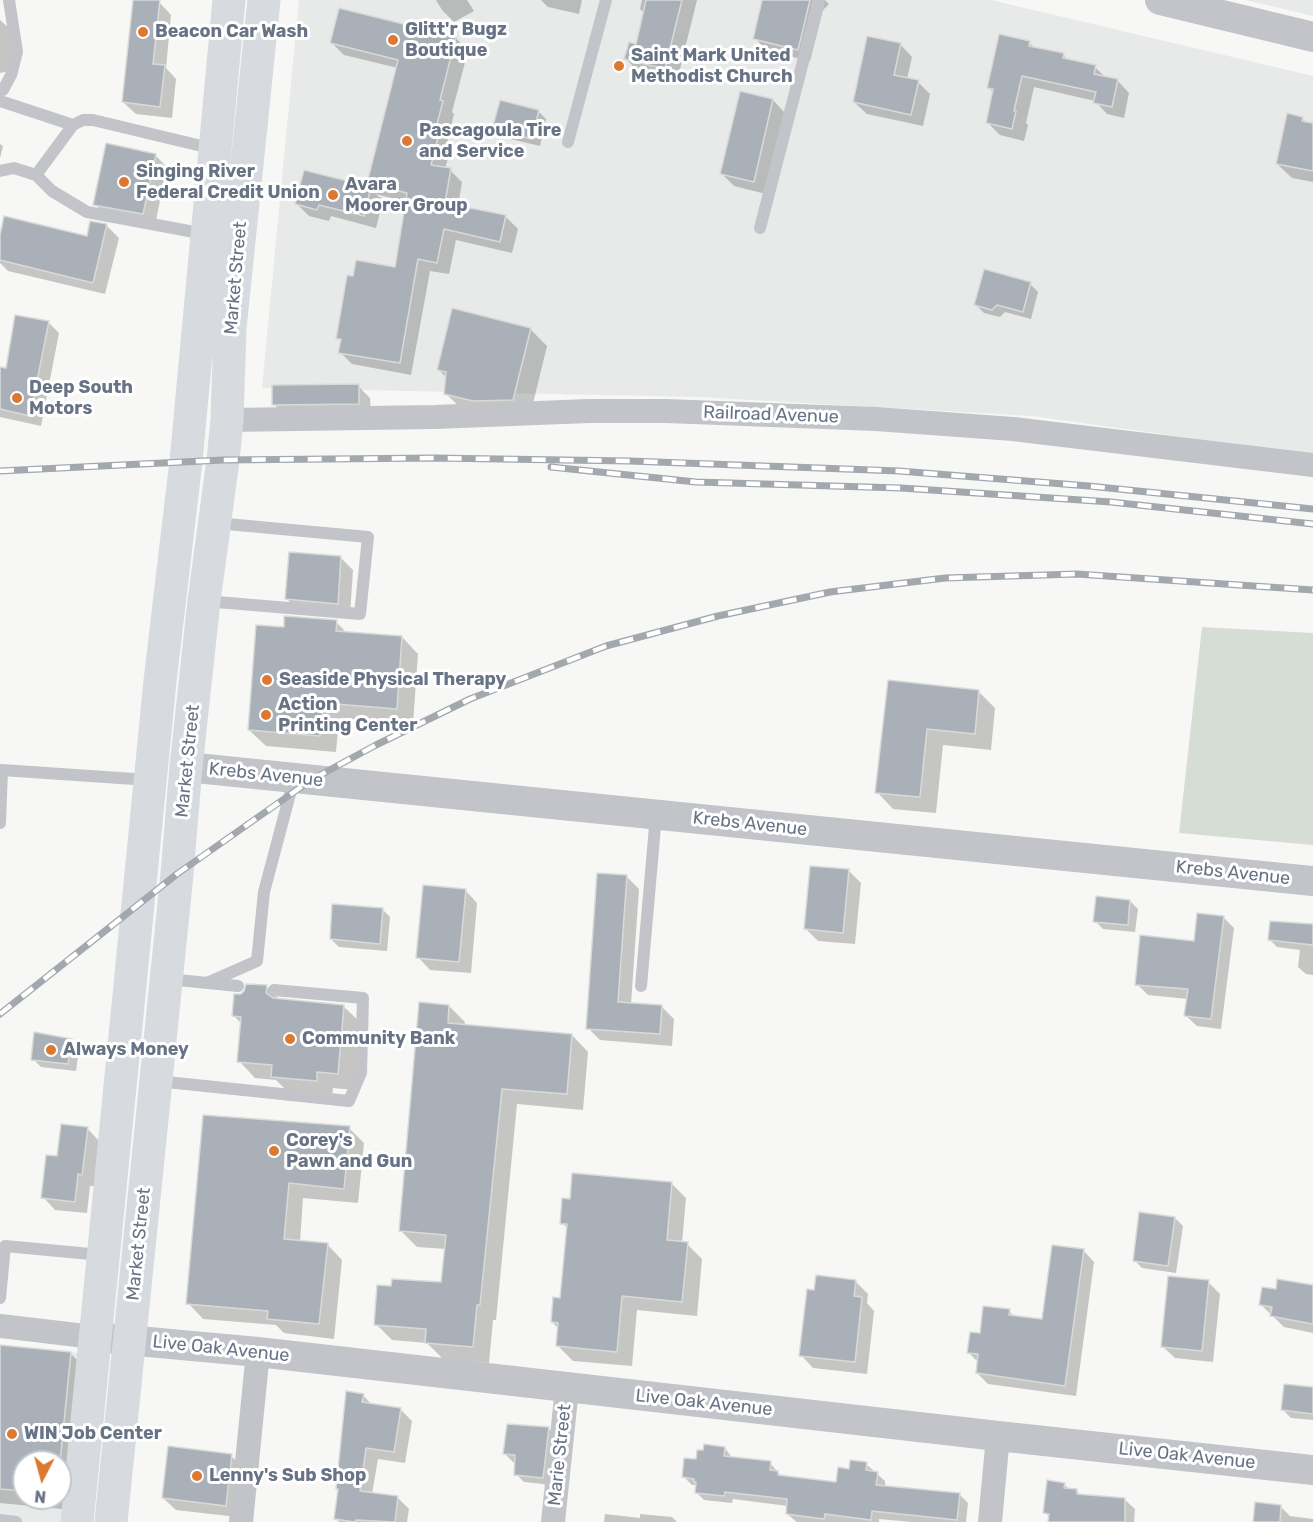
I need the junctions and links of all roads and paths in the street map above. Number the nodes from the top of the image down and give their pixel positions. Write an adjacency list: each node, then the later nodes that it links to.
1 (9, 0): 8 (lane)
2 (230, 0): 12 (main road, Market Street)
3 (264, 0): 17 (main road, Market Street)
4 (606, 0): 11 (lane)
5 (819, 0): 15 (lane)
6 (1160, 0): 7 (street)
7 (1313, 37)
8 (0, 91)
9 (0, 101): 10 (lane)
10 (73, 124): 12 (lane); 14 (lane)
11 (568, 142)
12 (215, 149): 16 (main road, Market Street)
13 (0, 171): 14 (lane)
14 (36, 175): 16 (lane)
15 (760, 228)
16 (206, 234): 23 (main road, Market Street)
17 (227, 420): 18 (street, Railroad Avenue); 19 (main road, Market Street)
18 (1313, 465)
19 (216, 523): 20 (main road, Market Street); 20 (lane)
20 (204, 601): 21 (main road, Market Street)
21 (186, 767): 22 (street, Krebs Avenue); 27 (main road, Market Street)
22 (294, 778): 24 (street, Krebs Avenue); 28 (lane)
23 (150, 780): 25 (lane); 33 (main road, Market Street)
24 (656, 815): 26 (street, Krebs Avenue); 30 (lane)
25 (0, 823)
26 (1313, 881)
27 (166, 979): 28 (lane); 32 (main road, Market Street)
28 (207, 983): 29 (lane)
29 (238, 986)
30 (641, 986)
31 (274, 990): 32 (lane)
32 (156, 1081): 37 (main road, Market Street)
33 (102, 1255): 34 (lane); 36 (main road, Market Street)
34 (0, 1298)
35 (0, 1326): 36 (street)
36 (94, 1337): 37 (street, Live Oak Avenue); 44 (main road, Market Street)
37 (129, 1340): 38 (street, Live Oak Avenue); 45 (main road, Market Street)
38 (258, 1353): 39 (street, Live Oak Avenue); 46 (street)
39 (567, 1388): 40 (street, Live Oak Avenue); 47 (street, Marie Street)
40 (998, 1436): 41 (street, Live Oak Avenue); 48 (street)
41 (1313, 1470)
42 (0, 1520): 43 (lane)
43 (16, 1522)
44 (77, 1522)
45 (111, 1522)
46 (241, 1522)
47 (553, 1522)
48 (990, 1522)

